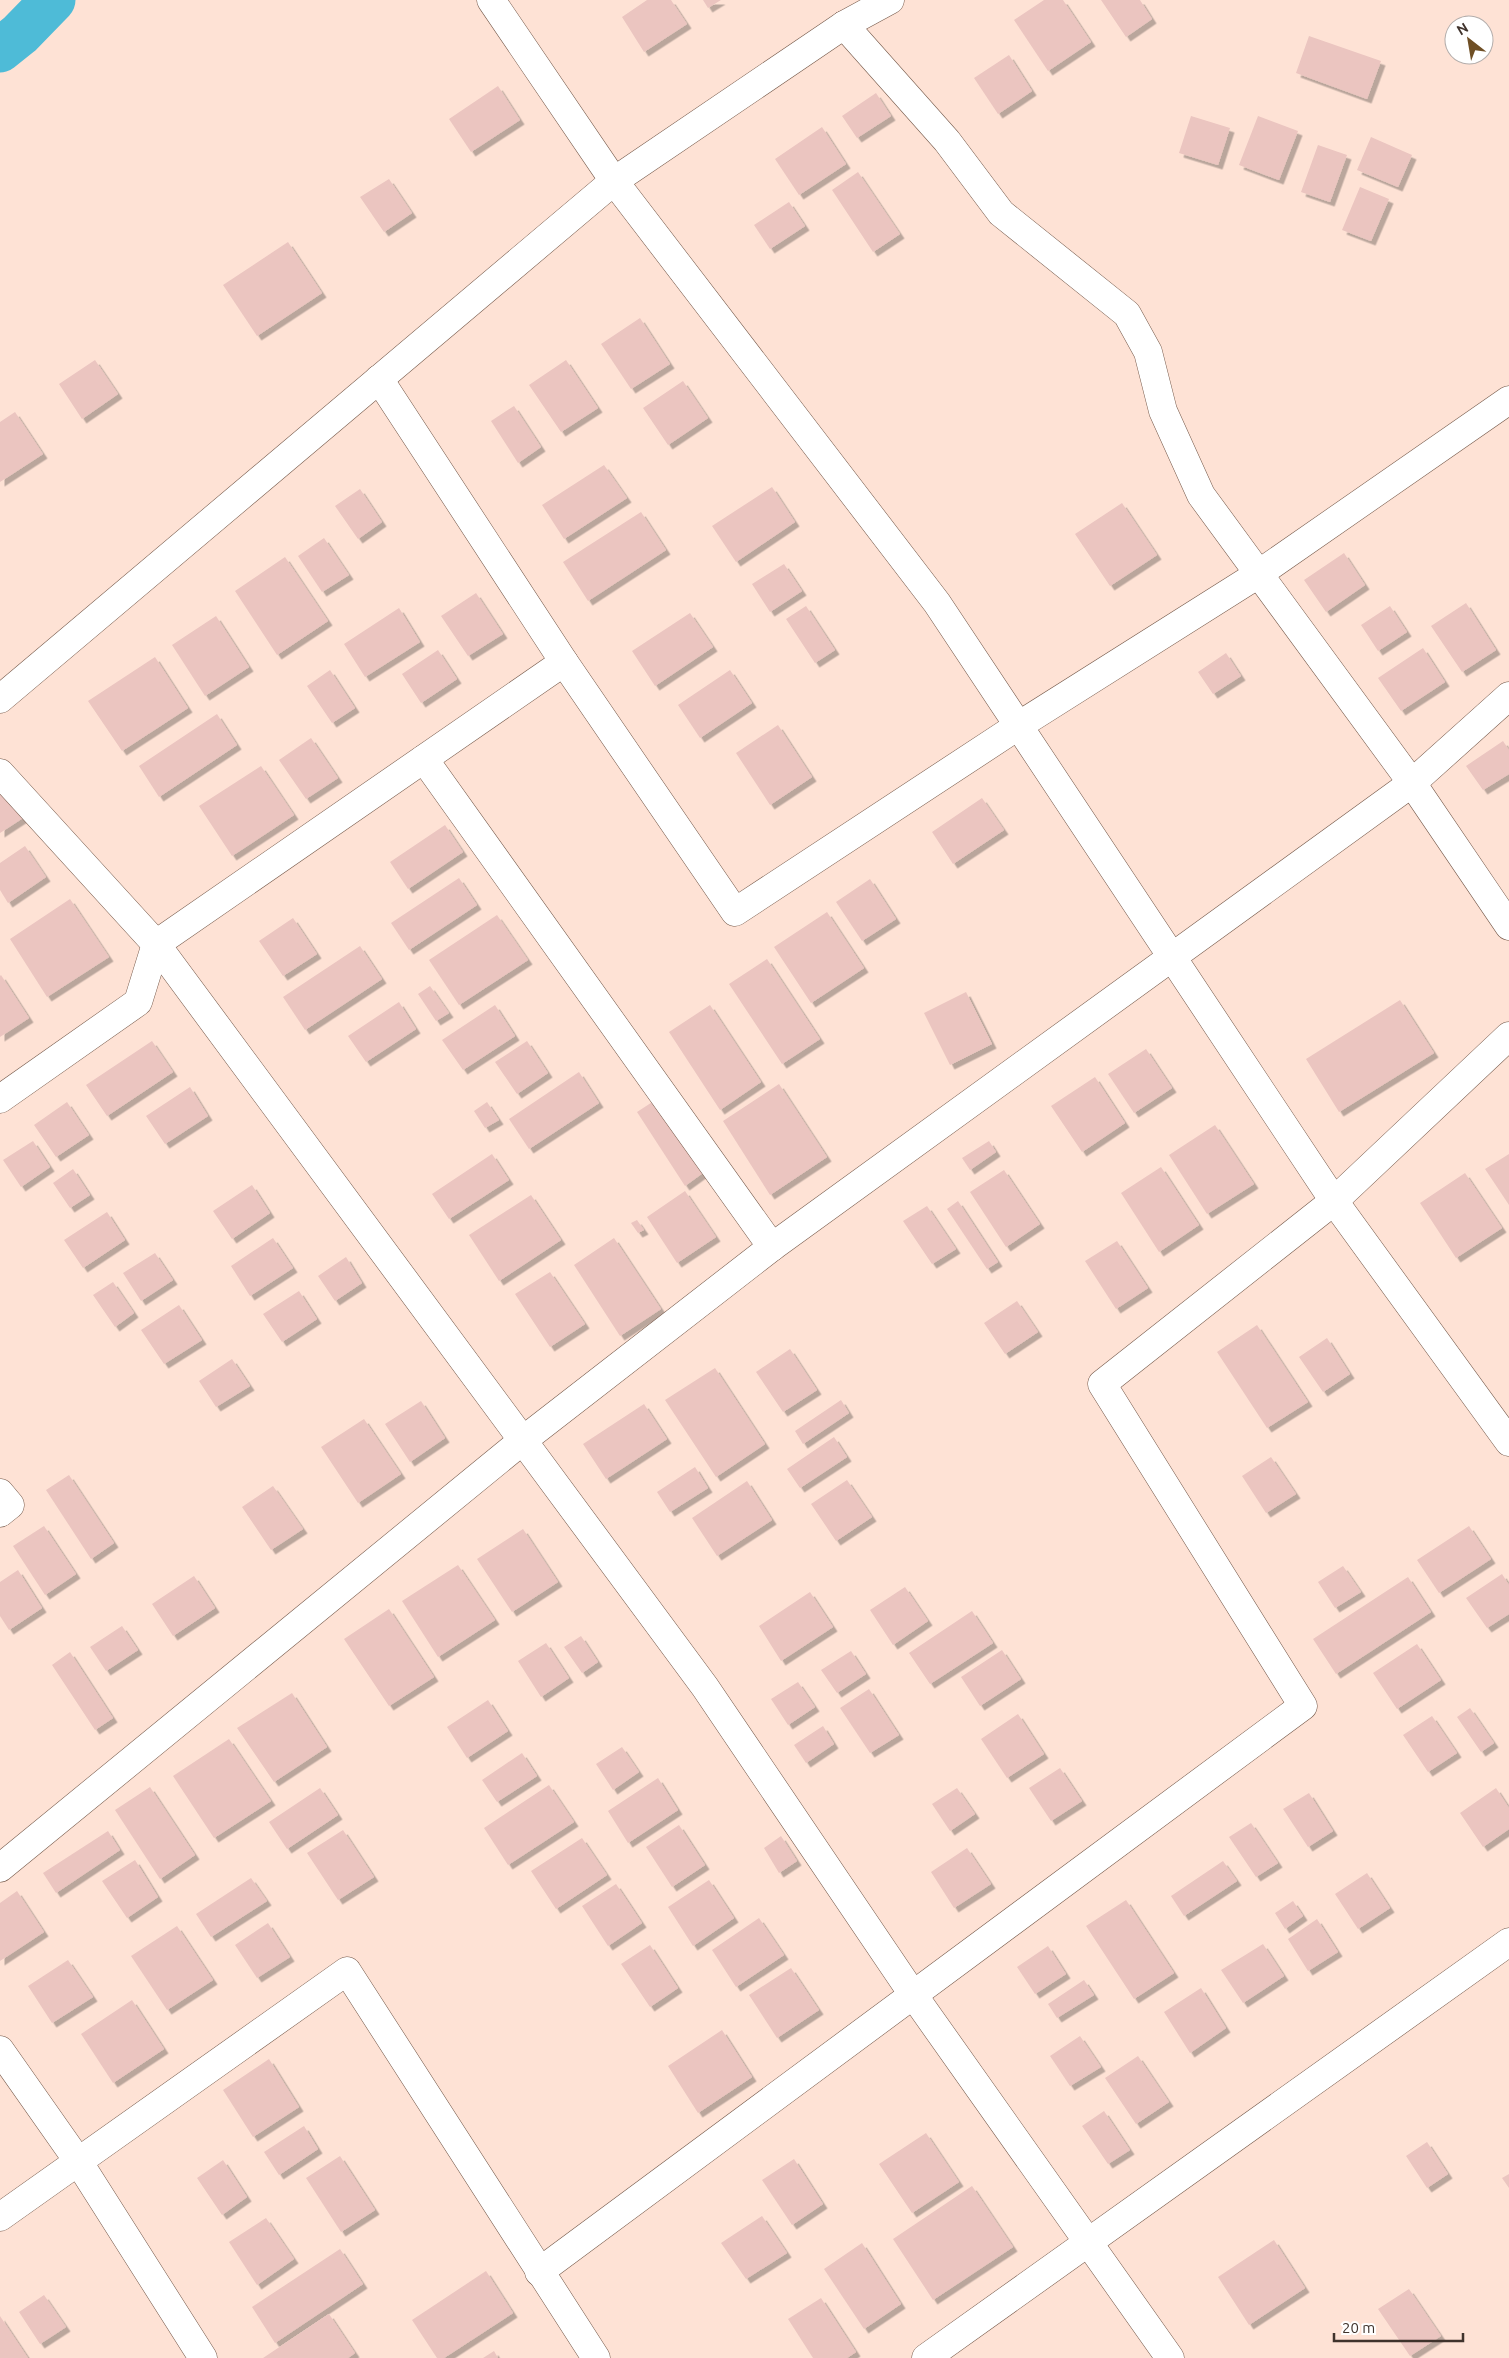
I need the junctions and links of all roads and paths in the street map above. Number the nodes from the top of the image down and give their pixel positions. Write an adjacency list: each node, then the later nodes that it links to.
1 (491, 0): 4 (street)
2 (890, 0): 3 (street)
3 (844, 24): 4 (street); 7 (street)
4 (614, 181): 5 (street); 11 (street)
5 (379, 379): 8 (street); 10 (street)
6 (1509, 400): 7 (street)
7 (1257, 575): 11 (street); 14 (street)
8 (564, 662): 11 (street); 12 (street)
9 (1509, 696): 14 (street)
10 (0, 700)
11 (1018, 726): 17 (street)
12 (424, 759): 16 (street); 21 (street)
13 (0, 773): 16 (street)
14 (1412, 782): 15 (street); 17 (street)
15 (1509, 926)
16 (156, 944): 19 (street); 22 (street)
17 (1172, 955): 20 (street); 21 (street)
18 (1509, 1036): 20 (street)
19 (0, 1099)
20 (1334, 1201): 23 (street); 28 (street)
21 (772, 1247): 22 (street)
22 (522, 1441): 26 (street); 28 (street)
23 (1509, 1442)
24 (0, 1493): 25 (street)
25 (0, 1512)
26 (0, 1868)
27 (1509, 1942): 32 (street)
28 (914, 1996): 32 (street); 33 (street)
29 (0, 2050): 30 (street)
30 (78, 2161): 31 (street); 33 (street); 34 (street)
31 (0, 2217)
32 (1088, 2242): 36 (street); 37 (street)
33 (539, 2272): 35 (street)
34 (203, 2358)
35 (596, 2358)
36 (926, 2358)
37 (1170, 2358)

